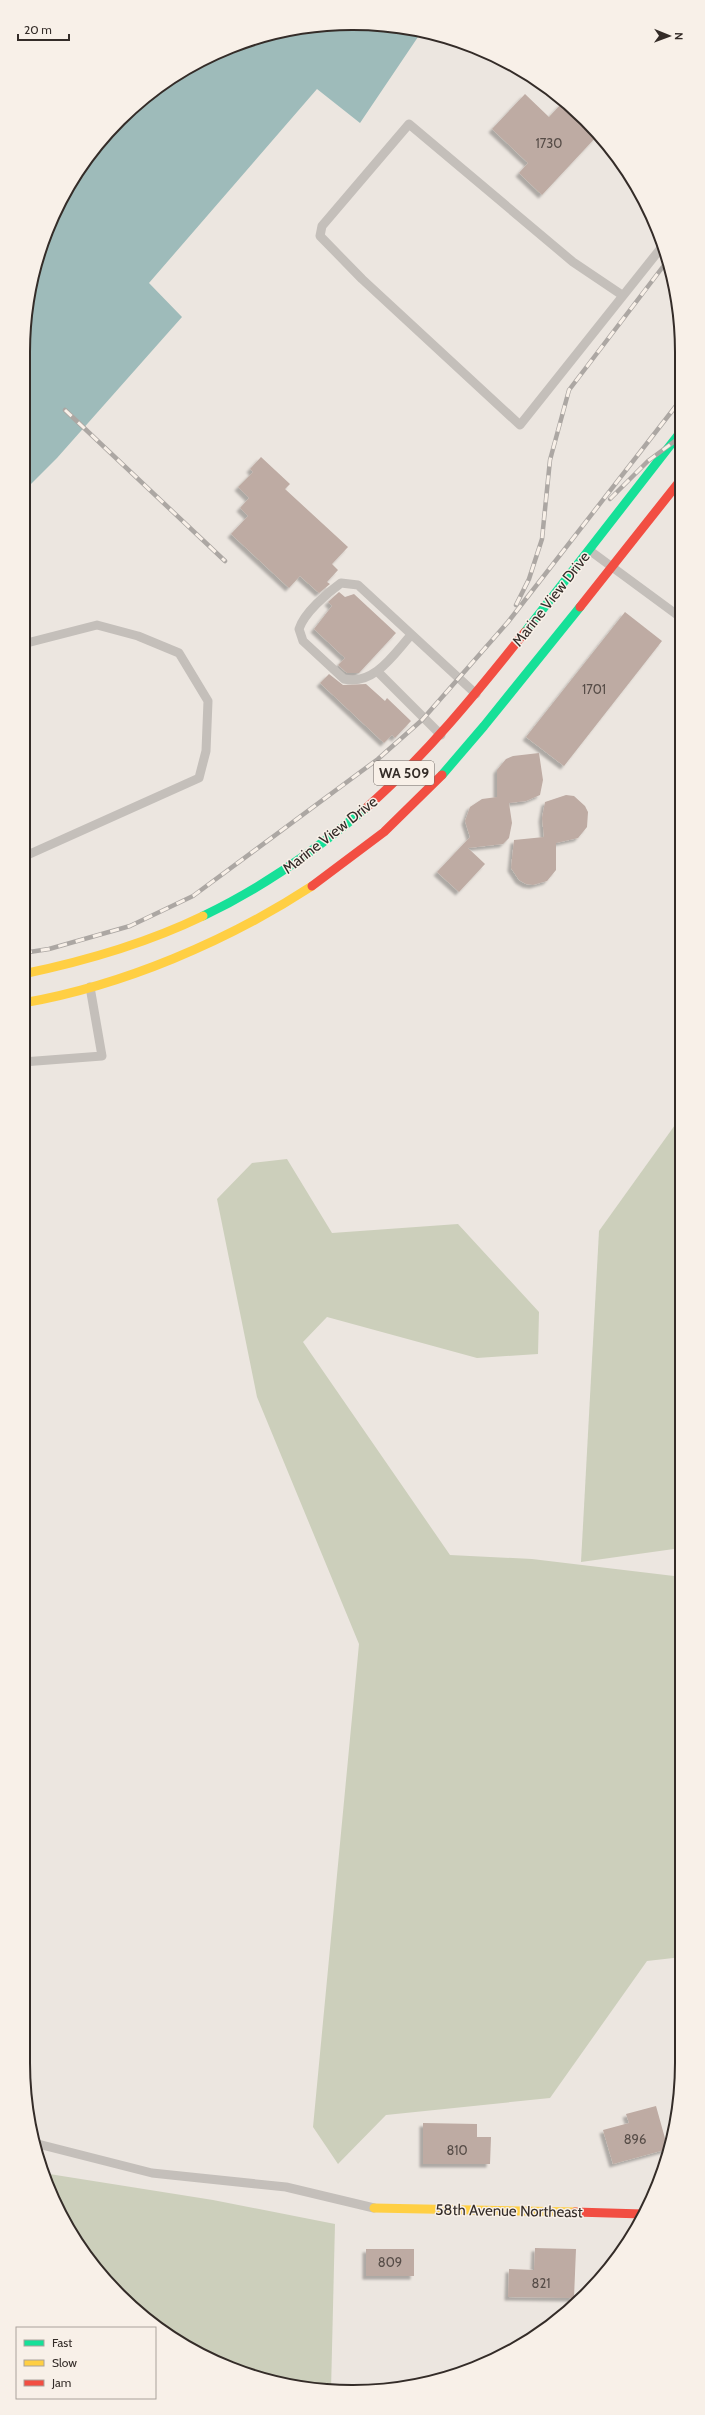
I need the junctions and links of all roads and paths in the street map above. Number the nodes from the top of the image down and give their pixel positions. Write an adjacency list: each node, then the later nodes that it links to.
1 (658, 250): 2 (lane)
2 (622, 295): 2 (lane)
3 (675, 439): 5 (main road, Marine View Drive / WA 509)
4 (675, 488): 6 (main road, Marine View Drive / WA 509)
5 (589, 550): 6 (lane); 11 (main road, Marine View Drive / WA 509)
6 (611, 567): 7 (lane); 15 (main road, Marine View Drive / WA 509)
7 (675, 613)
8 (412, 635): 10 (lane); 10 (lane); 11 (lane)
9 (30, 642): 13 (lane)
10 (378, 672): 12 (lane)
11 (476, 694): 12 (main road, Marine View Drive / WA 509)
12 (441, 735): 14 (main road, Marine View Drive / WA 509)
13 (30, 854)
14 (30, 972)
15 (90, 987): 16 (main road, Marine View Drive / WA 509); 17 (lane)
16 (30, 1001)
17 (30, 1061)
18 (41, 2145): 19 (lane)
19 (374, 2208): 20 (main road, 58th Avenue Northeast)
20 (637, 2214)

